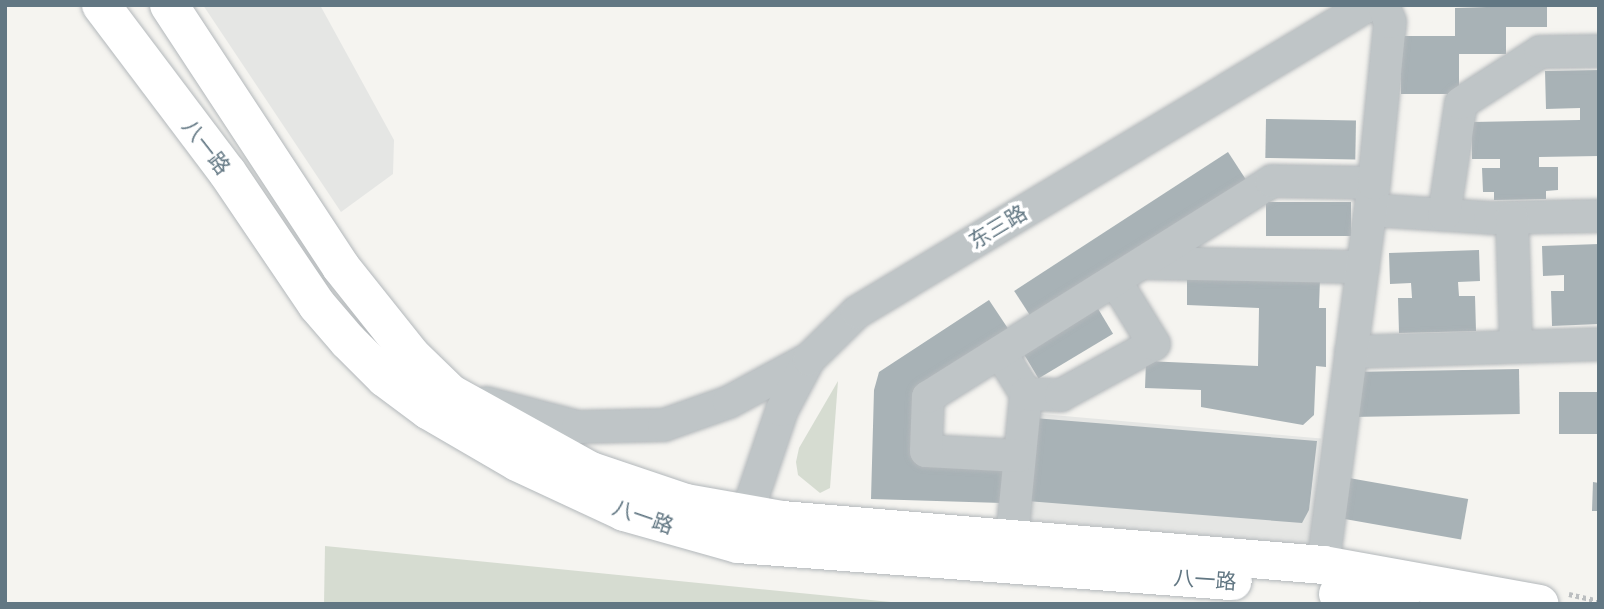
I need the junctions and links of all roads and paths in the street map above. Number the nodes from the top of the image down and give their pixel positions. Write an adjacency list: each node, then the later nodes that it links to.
1 (101, 5): 21 (main road, 八一路)
2 (169, 5): 18 (main road)
3 (1368, 5): 17 (street, 东三路)
4 (1383, 5): 6 (street)
5 (1599, 51): 7 (street)
6 (1373, 196): 7 (street); 10 (street); 11 (street)
7 (1444, 215): 9 (street)
8 (1599, 216): 9 (street)
9 (1512, 218): 14 (street)
10 (1145, 263): 11 (street); 12 (street)
11 (1363, 267): 16 (street)
12 (1116, 282): 15 (street); 19 (street)
13 (1599, 344): 14 (street)
14 (1516, 346): 16 (street)
15 (1000, 352): 19 (street); 20 (street)
16 (1351, 352): 23 (street)
17 (810, 359): 18 (street); 21 (street, 东三路)
18 (450, 393): 21 (main road)
19 (1026, 394): 20 (street)
20 (1020, 456): 22 (street)
21 (741, 529): 22 (main road, 八一路); 24 (main road, 八一路)
22 (1012, 538): 23 (main road, 八一路)
23 (1323, 565): 25 (main road, 八一路)
24 (1400, 604)
25 (1540, 604)

